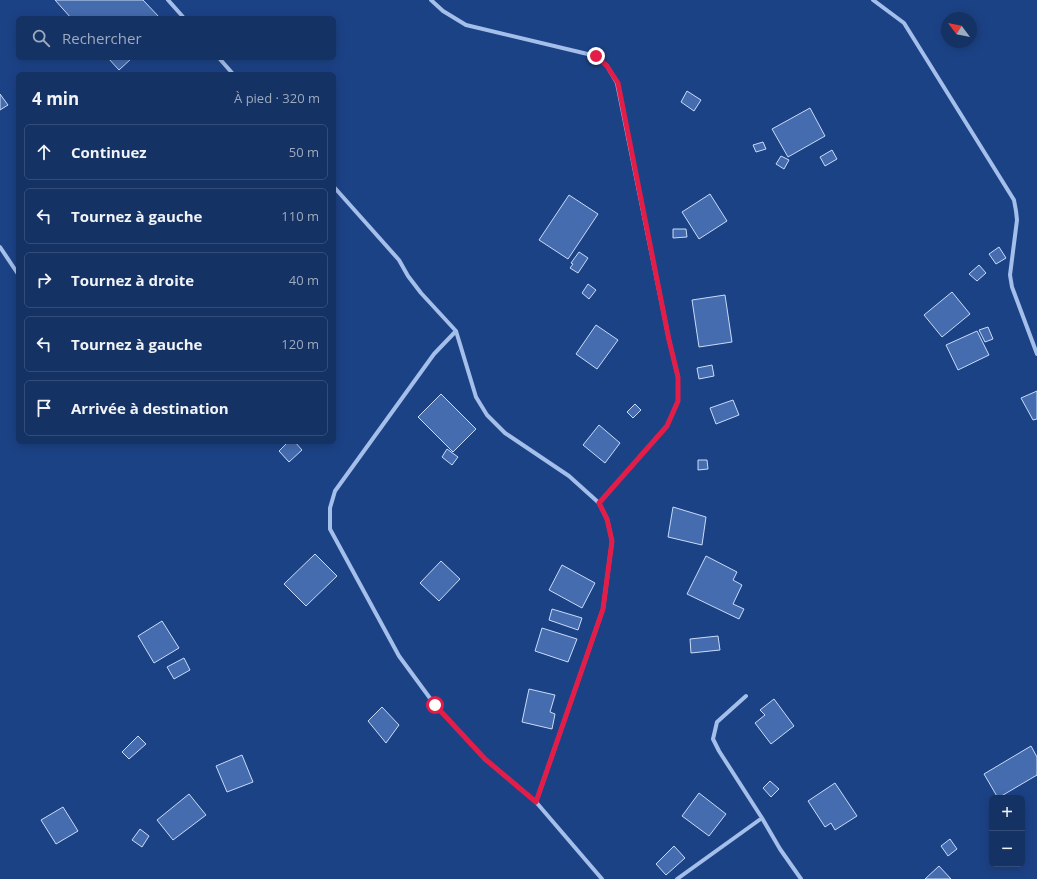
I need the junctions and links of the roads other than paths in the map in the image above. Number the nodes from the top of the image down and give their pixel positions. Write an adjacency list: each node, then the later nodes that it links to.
1 (168, 0): 4 (street)
2 (431, 0): 12 (street)
3 (873, 0): 11 (street)
4 (182, 16)
5 (221, 60): 6 (street)
6 (232, 72)
7 (336, 189): 10 (street)
8 (0, 247): 9 (street)
9 (16, 271)
10 (456, 331): 12 (street); 14 (street)
11 (1037, 354)
12 (599, 503): 14 (street)
13 (746, 696): 15 (street)
14 (536, 802): 16 (street)
15 (762, 818): 17 (street); 18 (street)
16 (602, 879)
17 (677, 879)
18 (802, 879)

